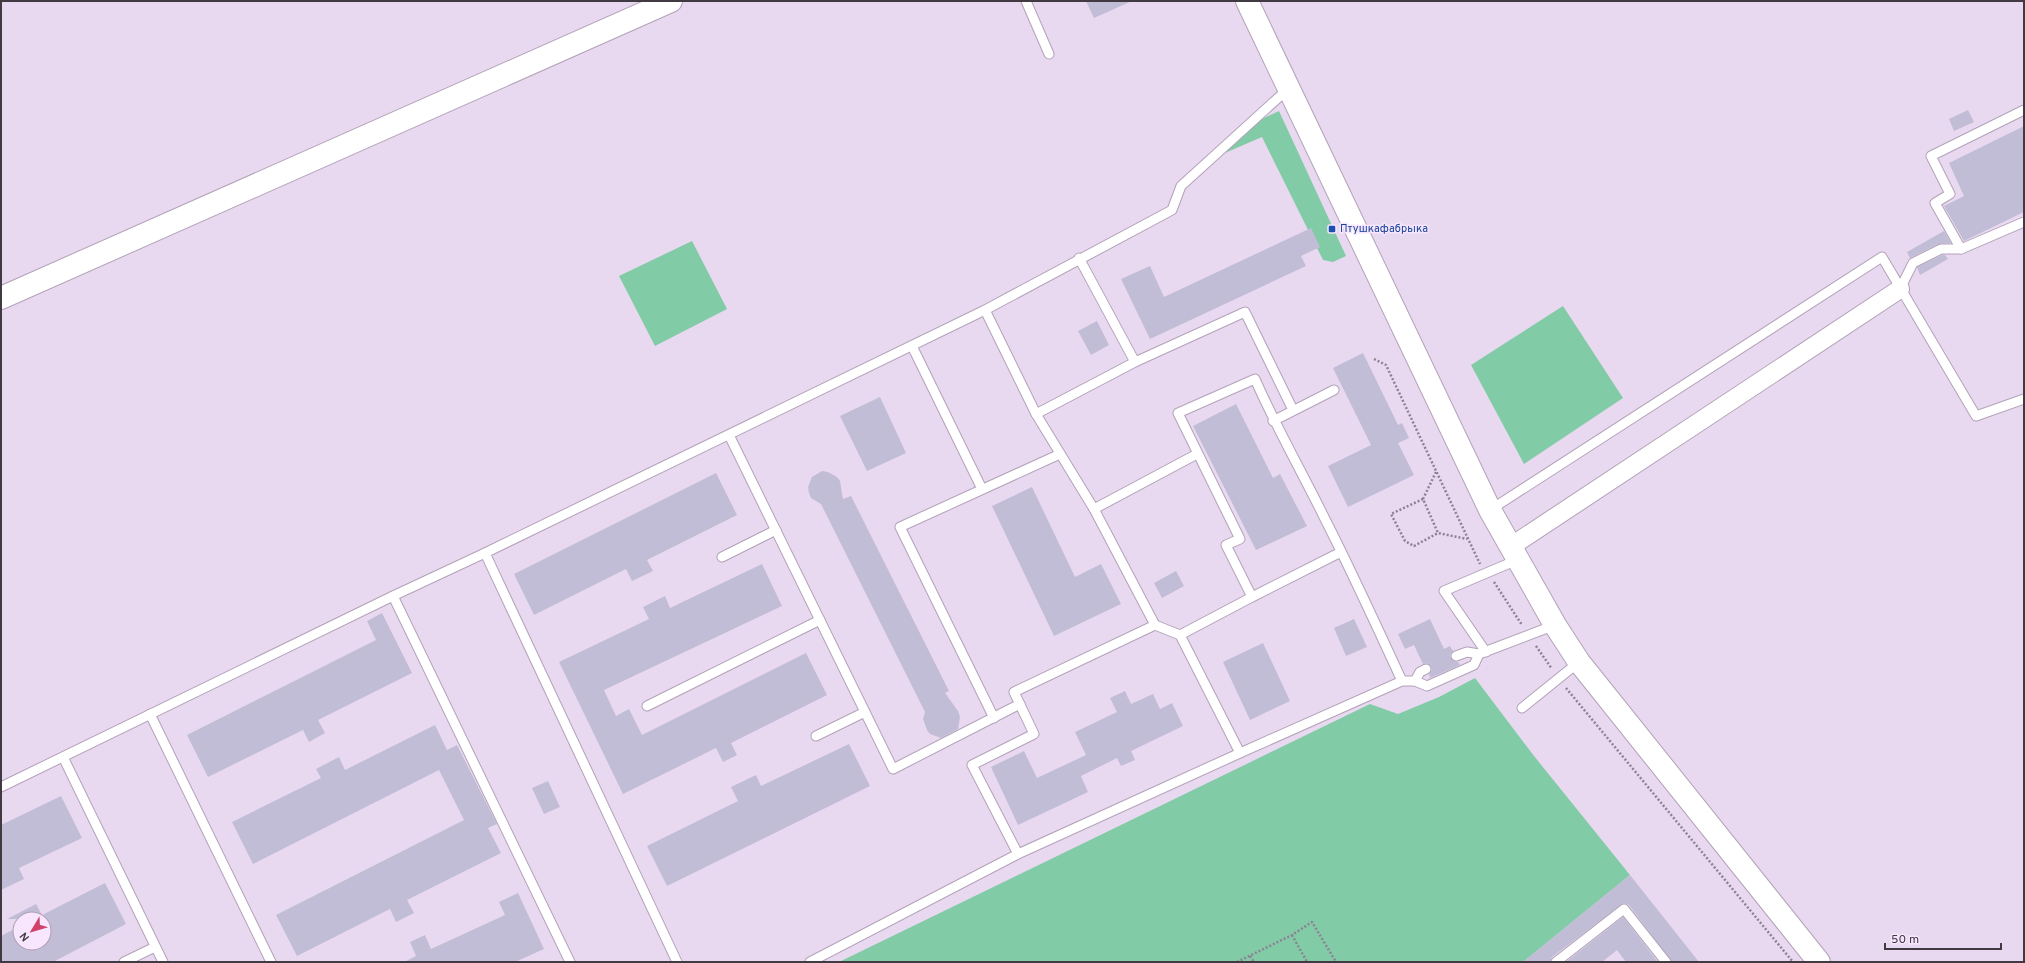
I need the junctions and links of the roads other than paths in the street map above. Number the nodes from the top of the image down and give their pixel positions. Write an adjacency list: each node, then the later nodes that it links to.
1 (671, 1): 11 (main road)
2 (1026, 1): 4 (lane)
3 (1247, 1): 5 (main road)
4 (1049, 54)
5 (1290, 87): 9 (lane); 25 (main road)
6 (2024, 110): 8 (lane)
7 (2024, 222): 8 (lane)
8 (1961, 249): 10 (lane)
9 (1079, 258): 12 (lane); 14 (lane)
10 (1900, 288): 16 (lane); 25 (lane); 29 (street)
11 (1, 298)
12 (985, 310): 13 (lane); 18 (lane)
13 (912, 346): 20 (lane); 23 (lane)
14 (1135, 362): 17 (lane); 18 (lane)
15 (1334, 390): 17 (lane)
16 (2024, 399)
17 (1293, 410): 19 (lane)
18 (1036, 414): 21 (lane)
19 (1273, 421): 22 (lane); 27 (lane)
20 (729, 435): 26 (lane); 28 (lane)
21 (1060, 454): 23 (lane); 24 (lane)
22 (1197, 454): 24 (lane); 32 (lane)
23 (982, 489): 48 (lane)
24 (1094, 509): 35 (lane)
25 (1490, 510): 29 (main road)
26 (776, 530): 30 (lane); 33 (lane)
27 (1341, 552): 32 (lane); 41 (lane)
28 (485, 553): 31 (lane); 59 (lane)
29 (1513, 554): 34 (main road); 37 (lane)
30 (722, 557)
31 (393, 596): 47 (lane); 58 (lane)
32 (1252, 597): 36 (lane)
33 (820, 620): 44 (lane); 46 (lane)
34 (1554, 624): 37 (lane); 39 (main road)
35 (1155, 625): 36 (lane); 43 (lane)
36 (1180, 635): 50 (lane)
37 (1482, 653): 38 (lane); 42 (lane)
38 (1456, 656)
39 (1579, 662): 45 (lane); 63 (main road)
40 (1426, 669): 42 (lane)
41 (1402, 681): 42 (lane); 50 (lane)
42 (1415, 682)
43 (1020, 704): 48 (lane); 53 (lane)
44 (647, 706)
45 (1522, 708)
46 (865, 712): 48 (lane); 49 (lane)
47 (150, 714): 51 (lane); 57 (lane)
48 (994, 718)
49 (816, 736)
50 (1240, 753): 53 (lane)
51 (63, 757): 52 (lane); 54 (lane)
52 (1, 787)
53 (1018, 854): 60 (lane)
54 (155, 947): 55 (lane); 56 (lane)
55 (124, 962)
56 (163, 962)
57 (271, 962)
58 (570, 962)
59 (677, 962)
60 (810, 962)
61 (1556, 962): 62 (lane)
62 (1666, 962)
63 (1819, 962)

